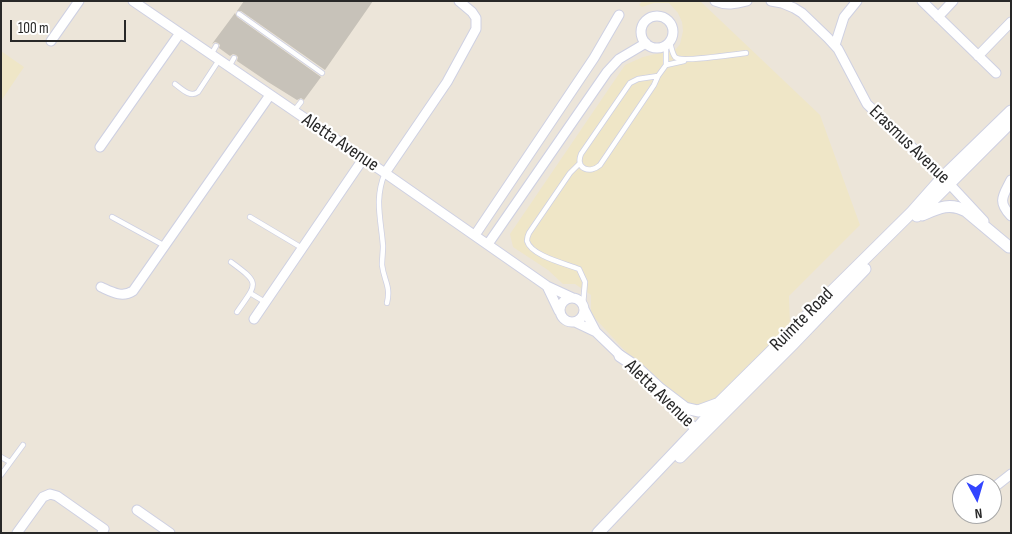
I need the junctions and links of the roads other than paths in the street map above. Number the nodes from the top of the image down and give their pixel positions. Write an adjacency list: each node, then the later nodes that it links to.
1 (79, 1): 15 (street)
2 (133, 1): 14 (street, Aletta Avenue)
3 (459, 1): 38 (street)
4 (715, 1): 5 (street)
5 (747, 1)
6 (771, 1): 18 (street, Erasmus Avenue)
7 (857, 1): 18 (street)
8 (922, 1): 12 (street)
9 (953, 1): 12 (street)
10 (238, 14): 26 (lane)
11 (619, 15): 45 (street)
12 (938, 17): 20 (street)
13 (1011, 22): 20 (street)
14 (180, 33): 22 (street, Aletta Avenue); 35 (street)
15 (51, 41)
16 (646, 43): 17 (street); 17 (street); 46 (street)
17 (668, 44): 23 (lane); 24 (lane)
18 (835, 45): 40 (street, Erasmus Avenue)
19 (746, 53): 23 (lane)
20 (978, 56): 27 (street)
21 (234, 58): 25 (lane)
22 (220, 60): 25 (street, Aletta Avenue); 29 (lane)
23 (690, 60): 24 (lane)
24 (666, 65): 28 (lane)
25 (229, 67): 30 (street, Aletta Avenue)
26 (322, 73)
27 (996, 73)
28 (658, 76): 37 (lane); 37 (lane)
29 (175, 84)
30 (270, 95): 32 (street, Aletta Avenue); 47 (street)
31 (300, 102): 32 (lane)
32 (294, 111): 36 (street, Aletta Avenue)
33 (1011, 111): 40 (main road, Ruimte Road)
34 (1011, 122): 40 (main road, Ruimte Road)
35 (100, 147)
36 (363, 158): 38 (street, Aletta Avenue); 48 (street)
37 (580, 163): 57 (lane)
38 (385, 173): 45 (street, Aletta Avenue); 56 (lane)
39 (1011, 180): 42 (street)
40 (946, 181): 44 (main road, Ruimte Road); 49 (street, Erasmus Avenue); 64 (main road, Ruimte Road)
41 (250, 216): 48 (lane)
42 (1011, 216)
43 (112, 217): 47 (lane)
44 (916, 217): 49 (main road); 65 (main road, Ruimte Road)
45 (474, 235): 46 (street, Aletta Avenue)
46 (488, 244): 51 (street, Aletta Avenue)
47 (165, 246): 52 (street)
48 (302, 248): 55 (street)
49 (1010, 248)
50 (231, 262): 53 (lane)
51 (547, 286): 54 (street, Aletta Avenue); 58 (street, Aletta Avenue)
52 (101, 287)
53 (250, 294): 55 (lane); 59 (lane)
54 (573, 298): 57 (street); 58 (street)
55 (265, 302): 60 (street)
56 (387, 303)
57 (583, 307): 61 (street); 62 (street, Aletta Avenue)
58 (559, 311): 61 (street)
59 (237, 312)
60 (254, 319)
61 (575, 322): 62 (street, Aletta Avenue)
62 (596, 332): 63 (street, Aletta Avenue)
63 (620, 356): 64 (main road); 65 (street, Aletta Avenue)
64 (718, 404): 65 (main road, Ruimte Road)
65 (698, 432): 74 (main road, Ruimte Road); 75 (main road, Ruimte Road)
66 (22, 445): 68 (lane)
67 (1, 457): 68 (lane)
68 (10, 462): 69 (lane)
69 (1, 475)
70 (137, 510): 73 (street)
71 (17, 533): 72 (street)
72 (102, 533)
73 (170, 533)
74 (598, 533)
75 (605, 533)

